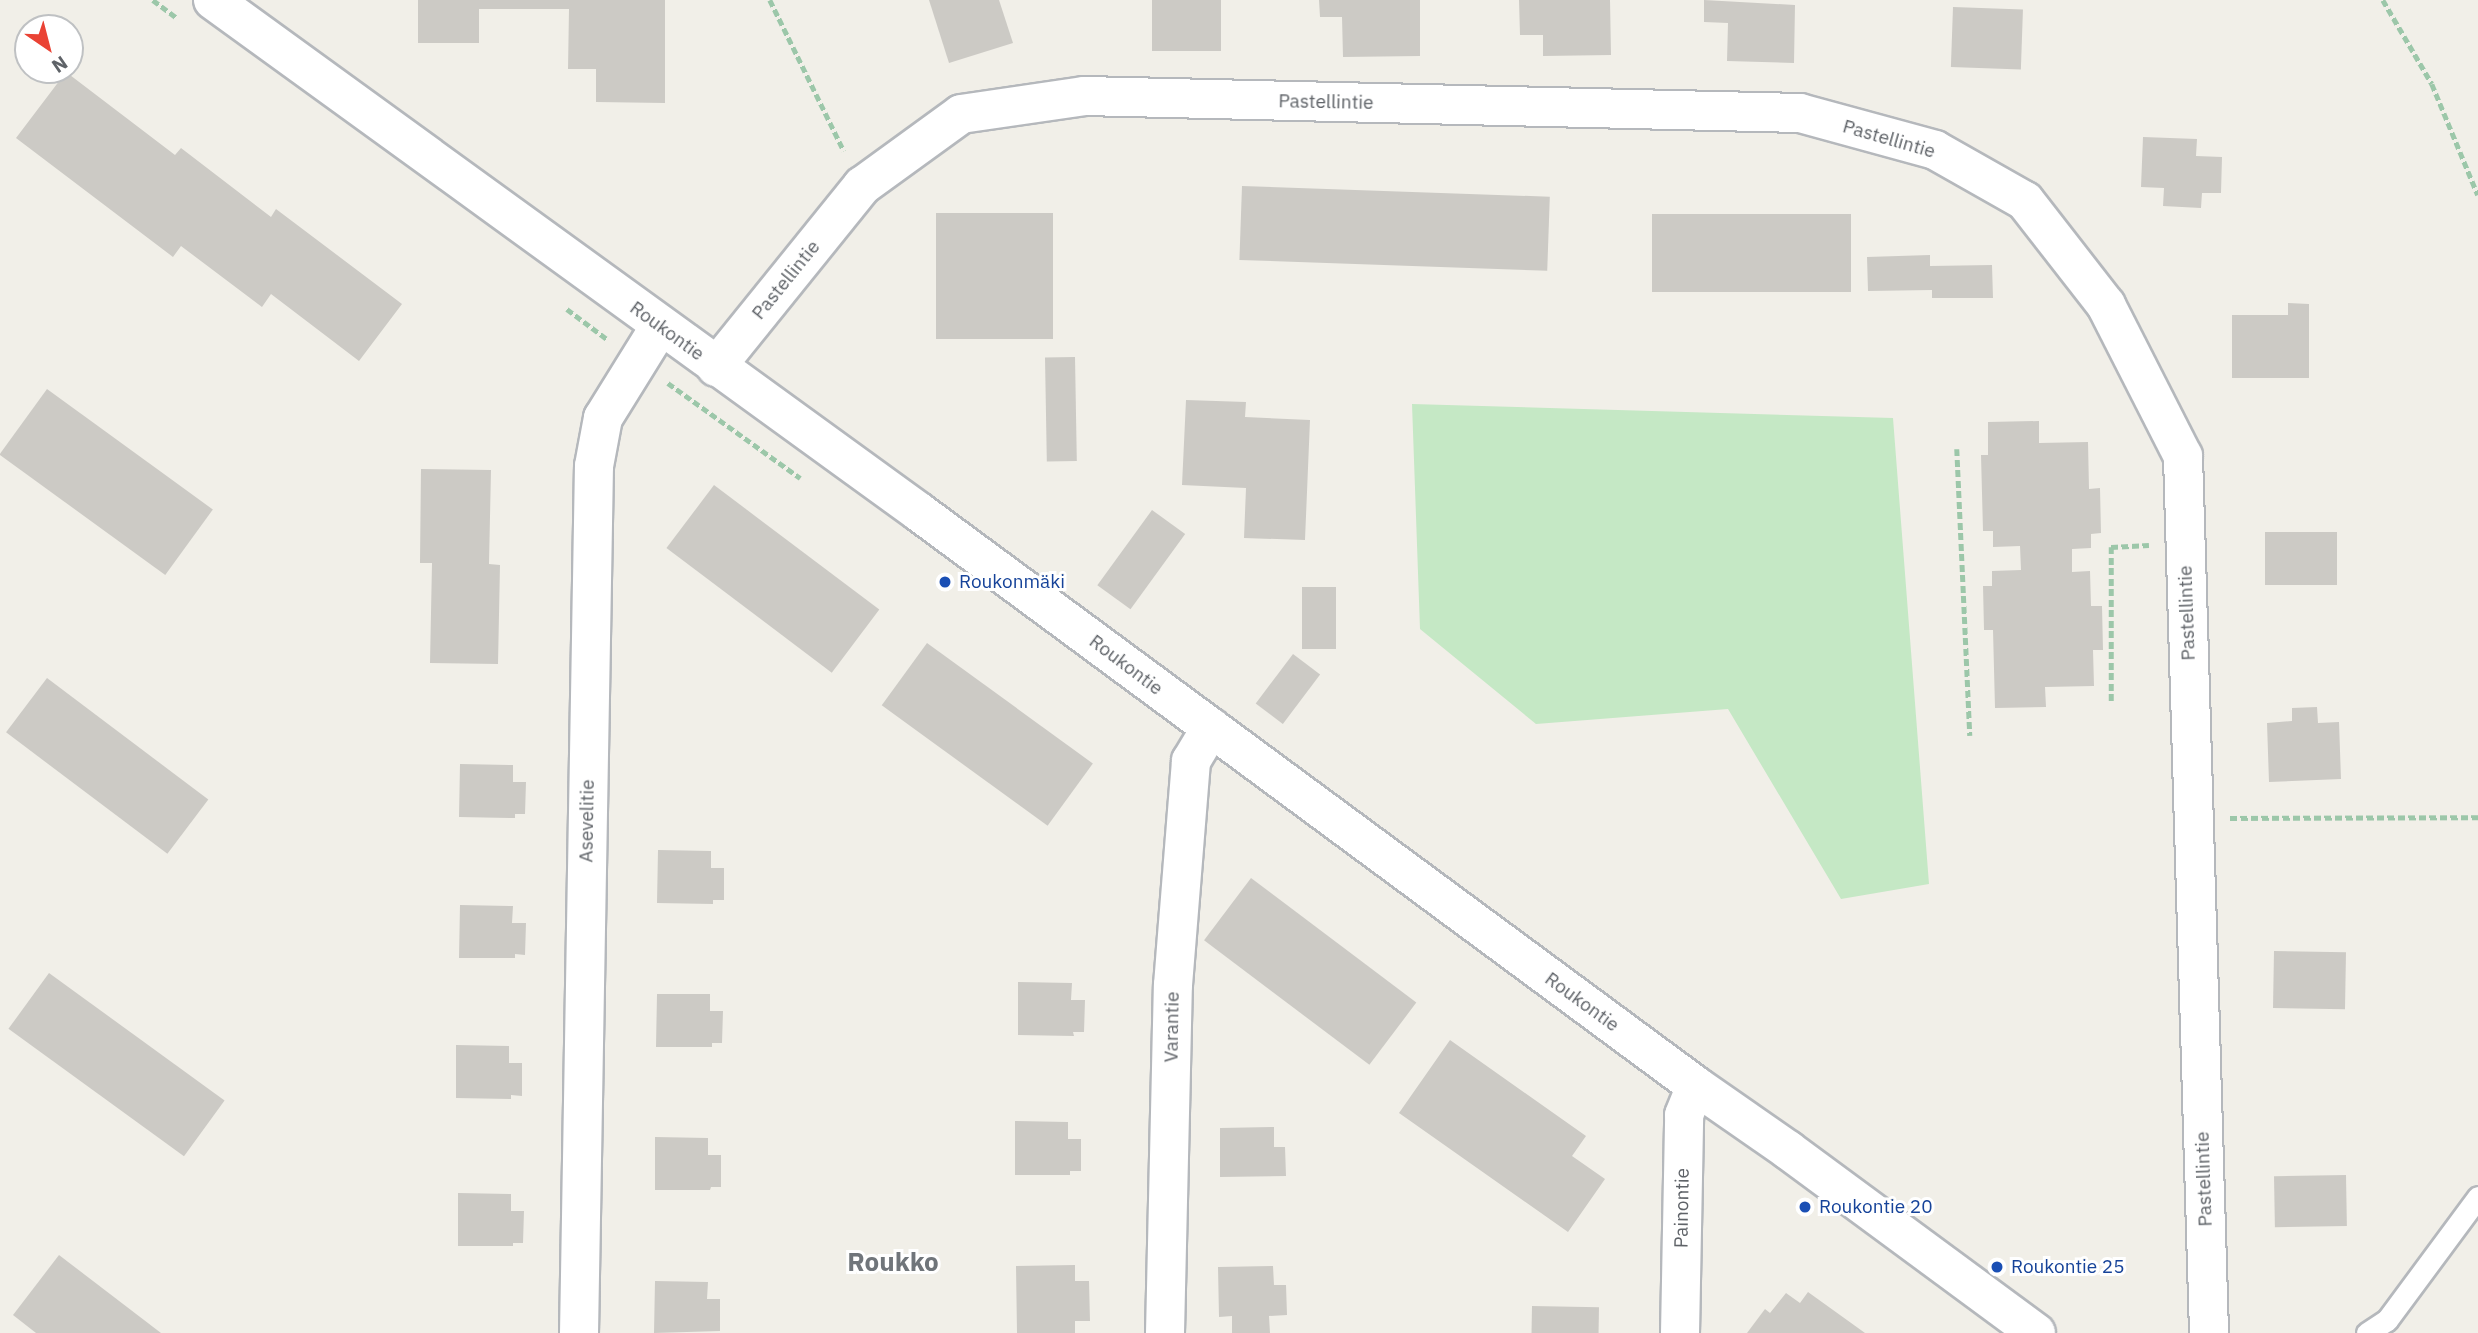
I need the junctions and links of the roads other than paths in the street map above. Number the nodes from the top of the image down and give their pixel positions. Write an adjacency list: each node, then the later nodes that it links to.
1 (213, 0): 2 (street, Roukontie)
2 (660, 326): 3 (street, Roukontie); 7 (street, Asevelitie)
3 (716, 367): 4 (street, Roukontie); 11 (street, Pastellintie)
4 (1211, 728): 5 (street, Roukontie); 8 (street, Varantie)
5 (1696, 1086): 9 (street, Painontie); 10 (street, Roukontie)
6 (2478, 1197): 12 (lane)
7 (579, 1333)
8 (1165, 1333)
9 (1680, 1333)
10 (2036, 1333)
11 (2208, 1333)
12 (2367, 1333)

